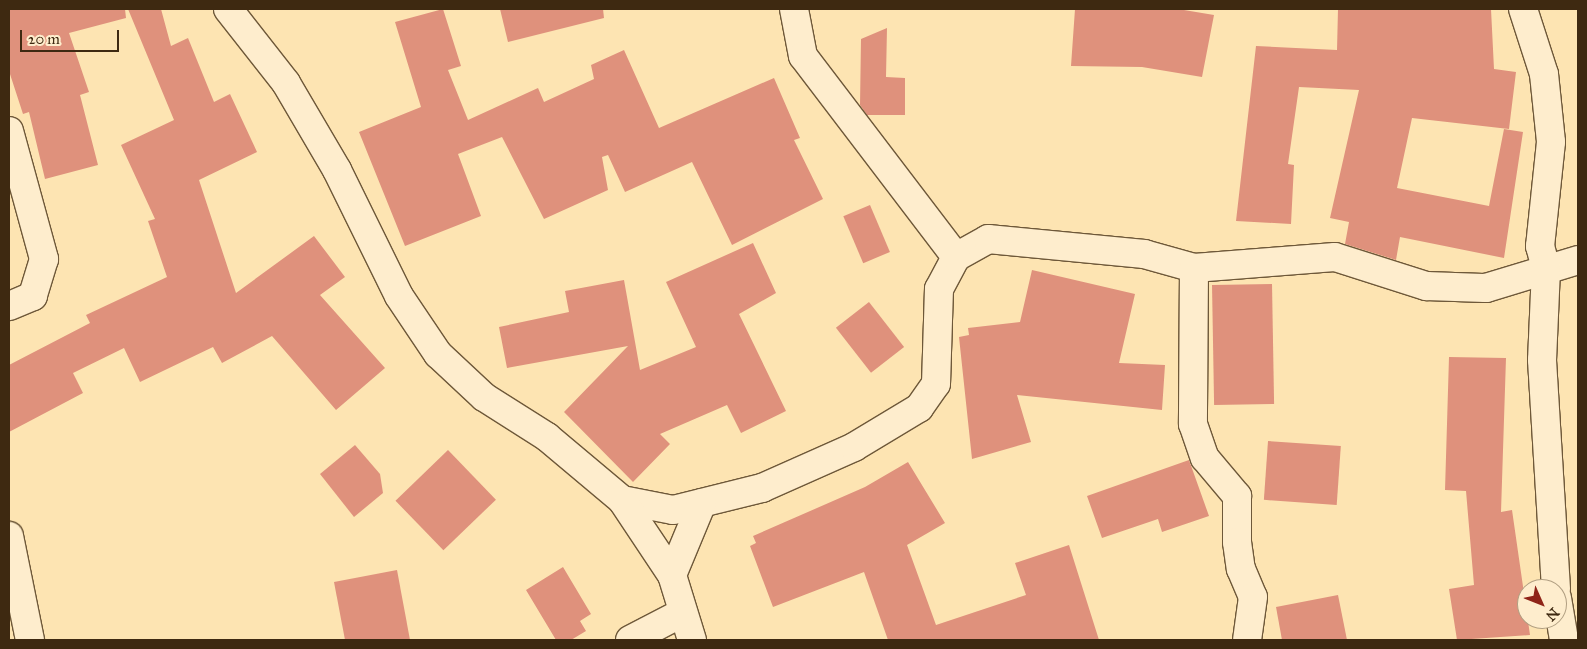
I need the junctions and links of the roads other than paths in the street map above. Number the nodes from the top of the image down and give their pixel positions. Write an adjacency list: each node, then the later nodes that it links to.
1 (228, 9): 10 (street)
2 (794, 9): 5 (street)
3 (1523, 9): 8 (street)
4 (9, 131): 9 (street)
5 (956, 257): 7 (street); 11 (street)
6 (1578, 260): 8 (street)
7 (1194, 268): 8 (street); 19 (street)
8 (1546, 269): 14 (street)
9 (9, 306)
10 (622, 500): 11 (street); 13 (street)
11 (702, 503): 13 (street)
12 (9, 536): 16 (street)
13 (672, 574): 15 (street)
14 (1555, 579)
15 (680, 614): 17 (street); 18 (street)
16 (30, 640)
17 (630, 640)
18 (692, 640)
19 (1247, 640)

